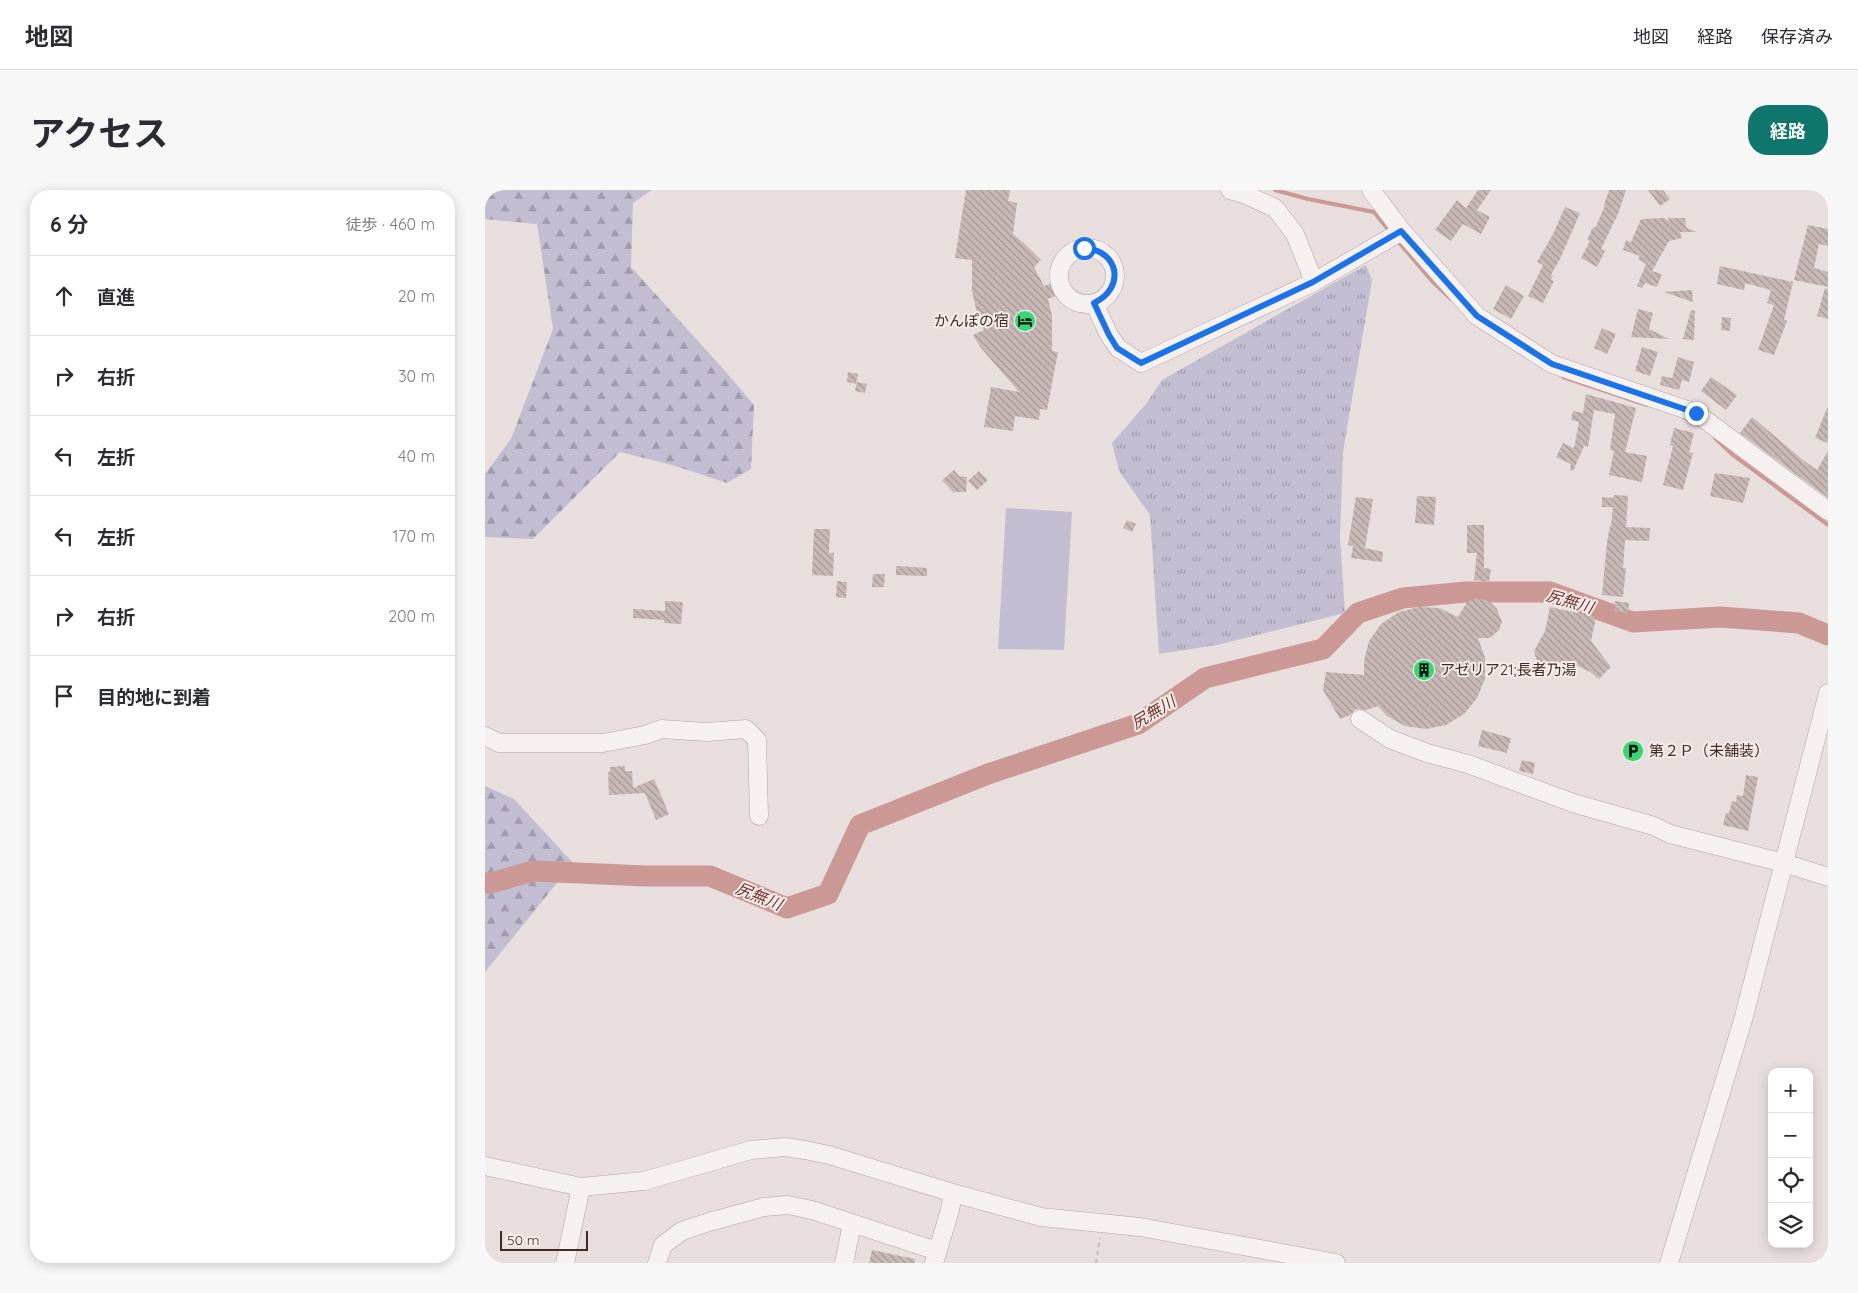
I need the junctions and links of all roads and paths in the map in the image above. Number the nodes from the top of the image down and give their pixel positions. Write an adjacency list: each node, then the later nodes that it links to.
1 (1230, 190): 4 (street)
2 (1371, 190): 3 (street)
3 (1401, 231): 4 (street); 6 (street)
4 (1313, 282): 5 (street)
5 (1094, 303)
6 (1828, 511)
7 (1828, 693): 11 (street)
8 (1360, 719): 11 (street)
9 (485, 736): 10 (street)
10 (759, 816)
11 (1784, 863): 12 (street); 24 (street)
12 (1828, 877)
13 (485, 1166): 14 (street)
14 (581, 1187): 15 (street); 19 (street)
15 (953, 1194): 16 (street); 18 (street)
16 (1103, 1223): 22 (path); 23 (street)
17 (852, 1224): 18 (street); 20 (street); 21 (street)
18 (935, 1257)
19 (565, 1263)
20 (657, 1263)
21 (844, 1263)
22 (1096, 1263)
23 (1336, 1263)
24 (1669, 1263)

